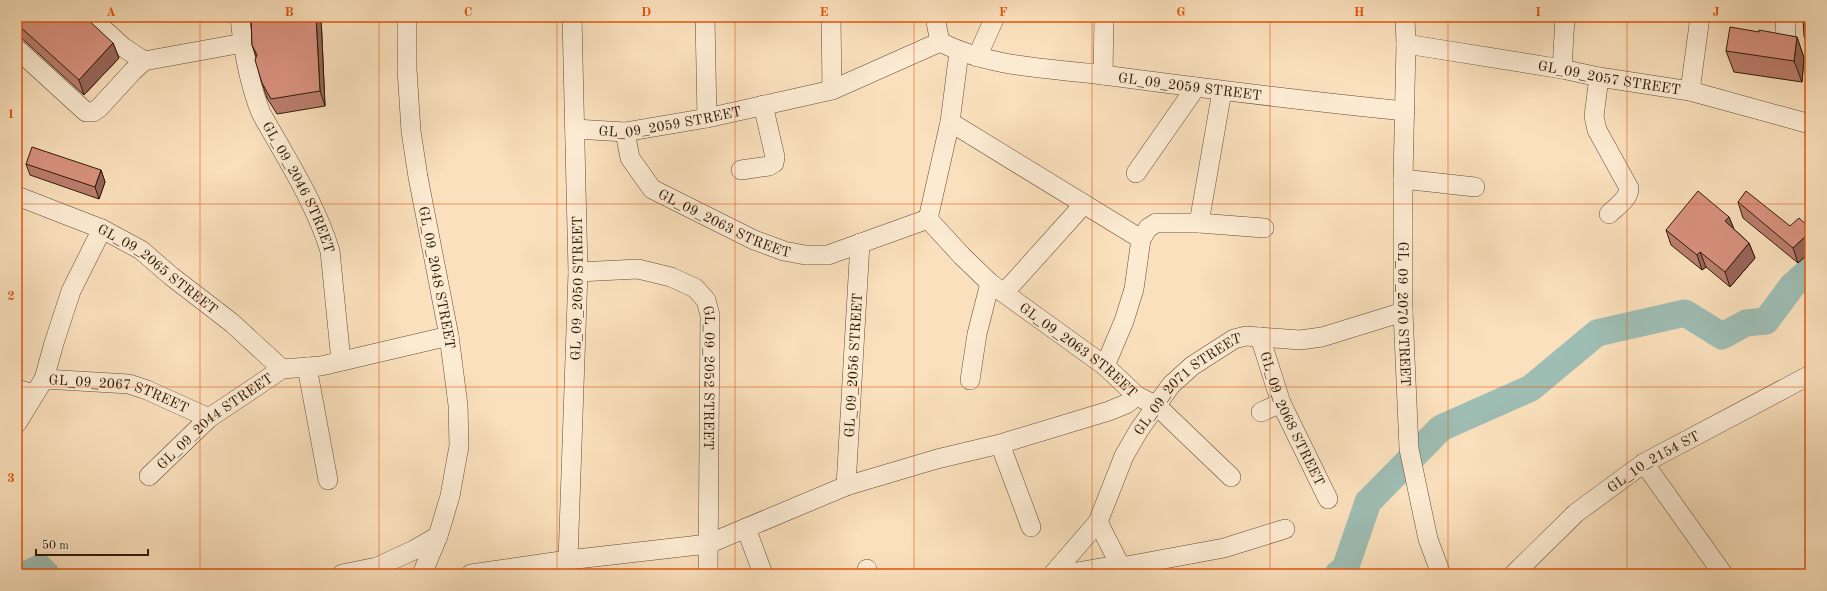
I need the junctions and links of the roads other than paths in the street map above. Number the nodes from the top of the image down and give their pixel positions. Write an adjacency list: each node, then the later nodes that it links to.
1 (90, 17): 20 (street)
2 (240, 17): 16 (street, GL_09_2046 STREET)
3 (407, 17): 51 (street, GL_09_2048 STREET)
4 (572, 17): 33 (street, GL_09_2050 STREET)
5 (705, 17): 30 (street)
6 (831, 17): 25 (street)
7 (934, 17): 15 (street)
8 (994, 17): 19 (street)
9 (1104, 17): 22 (street)
10 (1405, 17): 17 (street, GL_09_2070 STREET)
11 (1565, 17): 21 (street)
12 (1700, 17): 27 (street)
13 (1785, 17): 14 (street)
14 (1786, 39)
15 (940, 42): 19 (street, GL_09_2059 STREET); 25 (street, GL_09_2059 STREET)
16 (243, 43): 20 (street); 53 (street, GL_09_2046 STREET)
17 (1406, 44): 21 (street, GL_09_2057 STREET); 29 (street, GL_09_2070 STREET)
18 (17, 49): 20 (street)
19 (968, 54): 22 (street, GL_09_2059 STREET); 31 (street)
20 (144, 62)
21 (1562, 69): 23 (street, GL_09_2057 STREET)
22 (1103, 75): 24 (street, GL_09_2059 STREET)
23 (1598, 77): 27 (street, GL_09_2057 STREET); 41 (street)
24 (1196, 87): 26 (street, GL_09_2059 STREET); 36 (street)
25 (832, 90): 28 (street, GL_09_2059 STREET)
26 (1222, 91): 29 (street, GL_09_2059 STREET); 43 (street)
27 (1690, 91): 32 (street, GL_09_2057 STREET)
28 (763, 105): 30 (street, GL_09_2059 STREET); 35 (street)
29 (1405, 111): 37 (street, GL_09_2070 STREET)
30 (707, 118): 34 (street, GL_09_2059 STREET)
31 (950, 122): 40 (street); 42 (street)
32 (1810, 124)
33 (575, 129): 34 (street, GL_09_2059 STREET); 48 (street, GL_09_2050 STREET)
34 (625, 132): 47 (street, GL_09_2063 STREET)
35 (742, 170)
36 (1136, 173)
37 (1403, 179): 38 (street); 50 (street, GL_09_2070 STREET)
38 (1475, 187)
39 (17, 196): 45 (street, GL_09_2065 STREET)
40 (1084, 204): 46 (street); 49 (street)
41 (1609, 214)
42 (928, 219): 47 (street, GL_09_2063 STREET); 49 (street, GL_09_2063 STREET)
43 (1199, 223): 44 (street); 46 (street)
44 (1264, 228)
45 (102, 229): 56 (street, GL_09_2065 STREET); 59 (street)
46 (1141, 239): 54 (street)
47 (860, 244): 71 (street, GL_09_2056 STREET)
48 (578, 272): 78 (street, GL_09_2052 STREET); 79 (street, GL_09_2050 STREET)
49 (997, 288): 54 (street, GL_09_2063 STREET); 58 (street)
50 (1403, 312): 52 (street, GL_09_2071 STREET); 89 (street, GL_09_2070 STREET)
51 (449, 336): 53 (street); 77 (street, GL_09_2048 STREET)
52 (1260, 337): 61 (street, GL_09_2068 STREET); 62 (street, GL_09_2071 STREET)
53 (342, 361): 55 (street)
54 (1105, 366): 60 (street, GL_09_2063 STREET)
55 (307, 367): 56 (street); 70 (street)
56 (282, 369): 64 (street, GL_09_2044 STREET)
57 (1810, 375): 67 (street, GL_10_2154 ST)
58 (970, 380)
59 (32, 387): 64 (street, GL_09_2067 STREET); 65 (street, GL_09_2067 STREET)
60 (1137, 396): 62 (street, GL_09_2063 STREET); 66 (street)
61 (1281, 403): 63 (street); 72 (street, GL_09_2068 STREET)
62 (1157, 406): 69 (street, GL_09_2063 STREET); 73 (street, GL_09_2071 STREET)
63 (1261, 412)
64 (209, 418): 68 (street, GL_09_2044 STREET)
65 (17, 423)
66 (1000, 444): 71 (street); 74 (street)
67 (1644, 463): 81 (street); 90 (street, GL_10_2154 ST)
68 (149, 476)
69 (1231, 477)
70 (328, 480)
71 (846, 486): 75 (street)
72 (1328, 499)
73 (1098, 522): 80 (street); 87 (street, GL_09_2071 STREET)
74 (1031, 527)
75 (746, 528): 78 (street); 86 (street)
76 (1285, 529): 80 (street)
77 (438, 536): 82 (street); 83 (street, GL_09_2048 STREET)
78 (708, 544): 79 (street); 85 (street, GL_09_2052 STREET)
79 (568, 560): 84 (street)
80 (1121, 567): 88 (street)
81 (1716, 572)
82 (342, 574)
83 (422, 574)
84 (471, 574)
85 (708, 574)
86 (763, 574)
87 (1053, 574)
88 (1064, 574)
89 (1441, 574)
90 (1514, 574)

